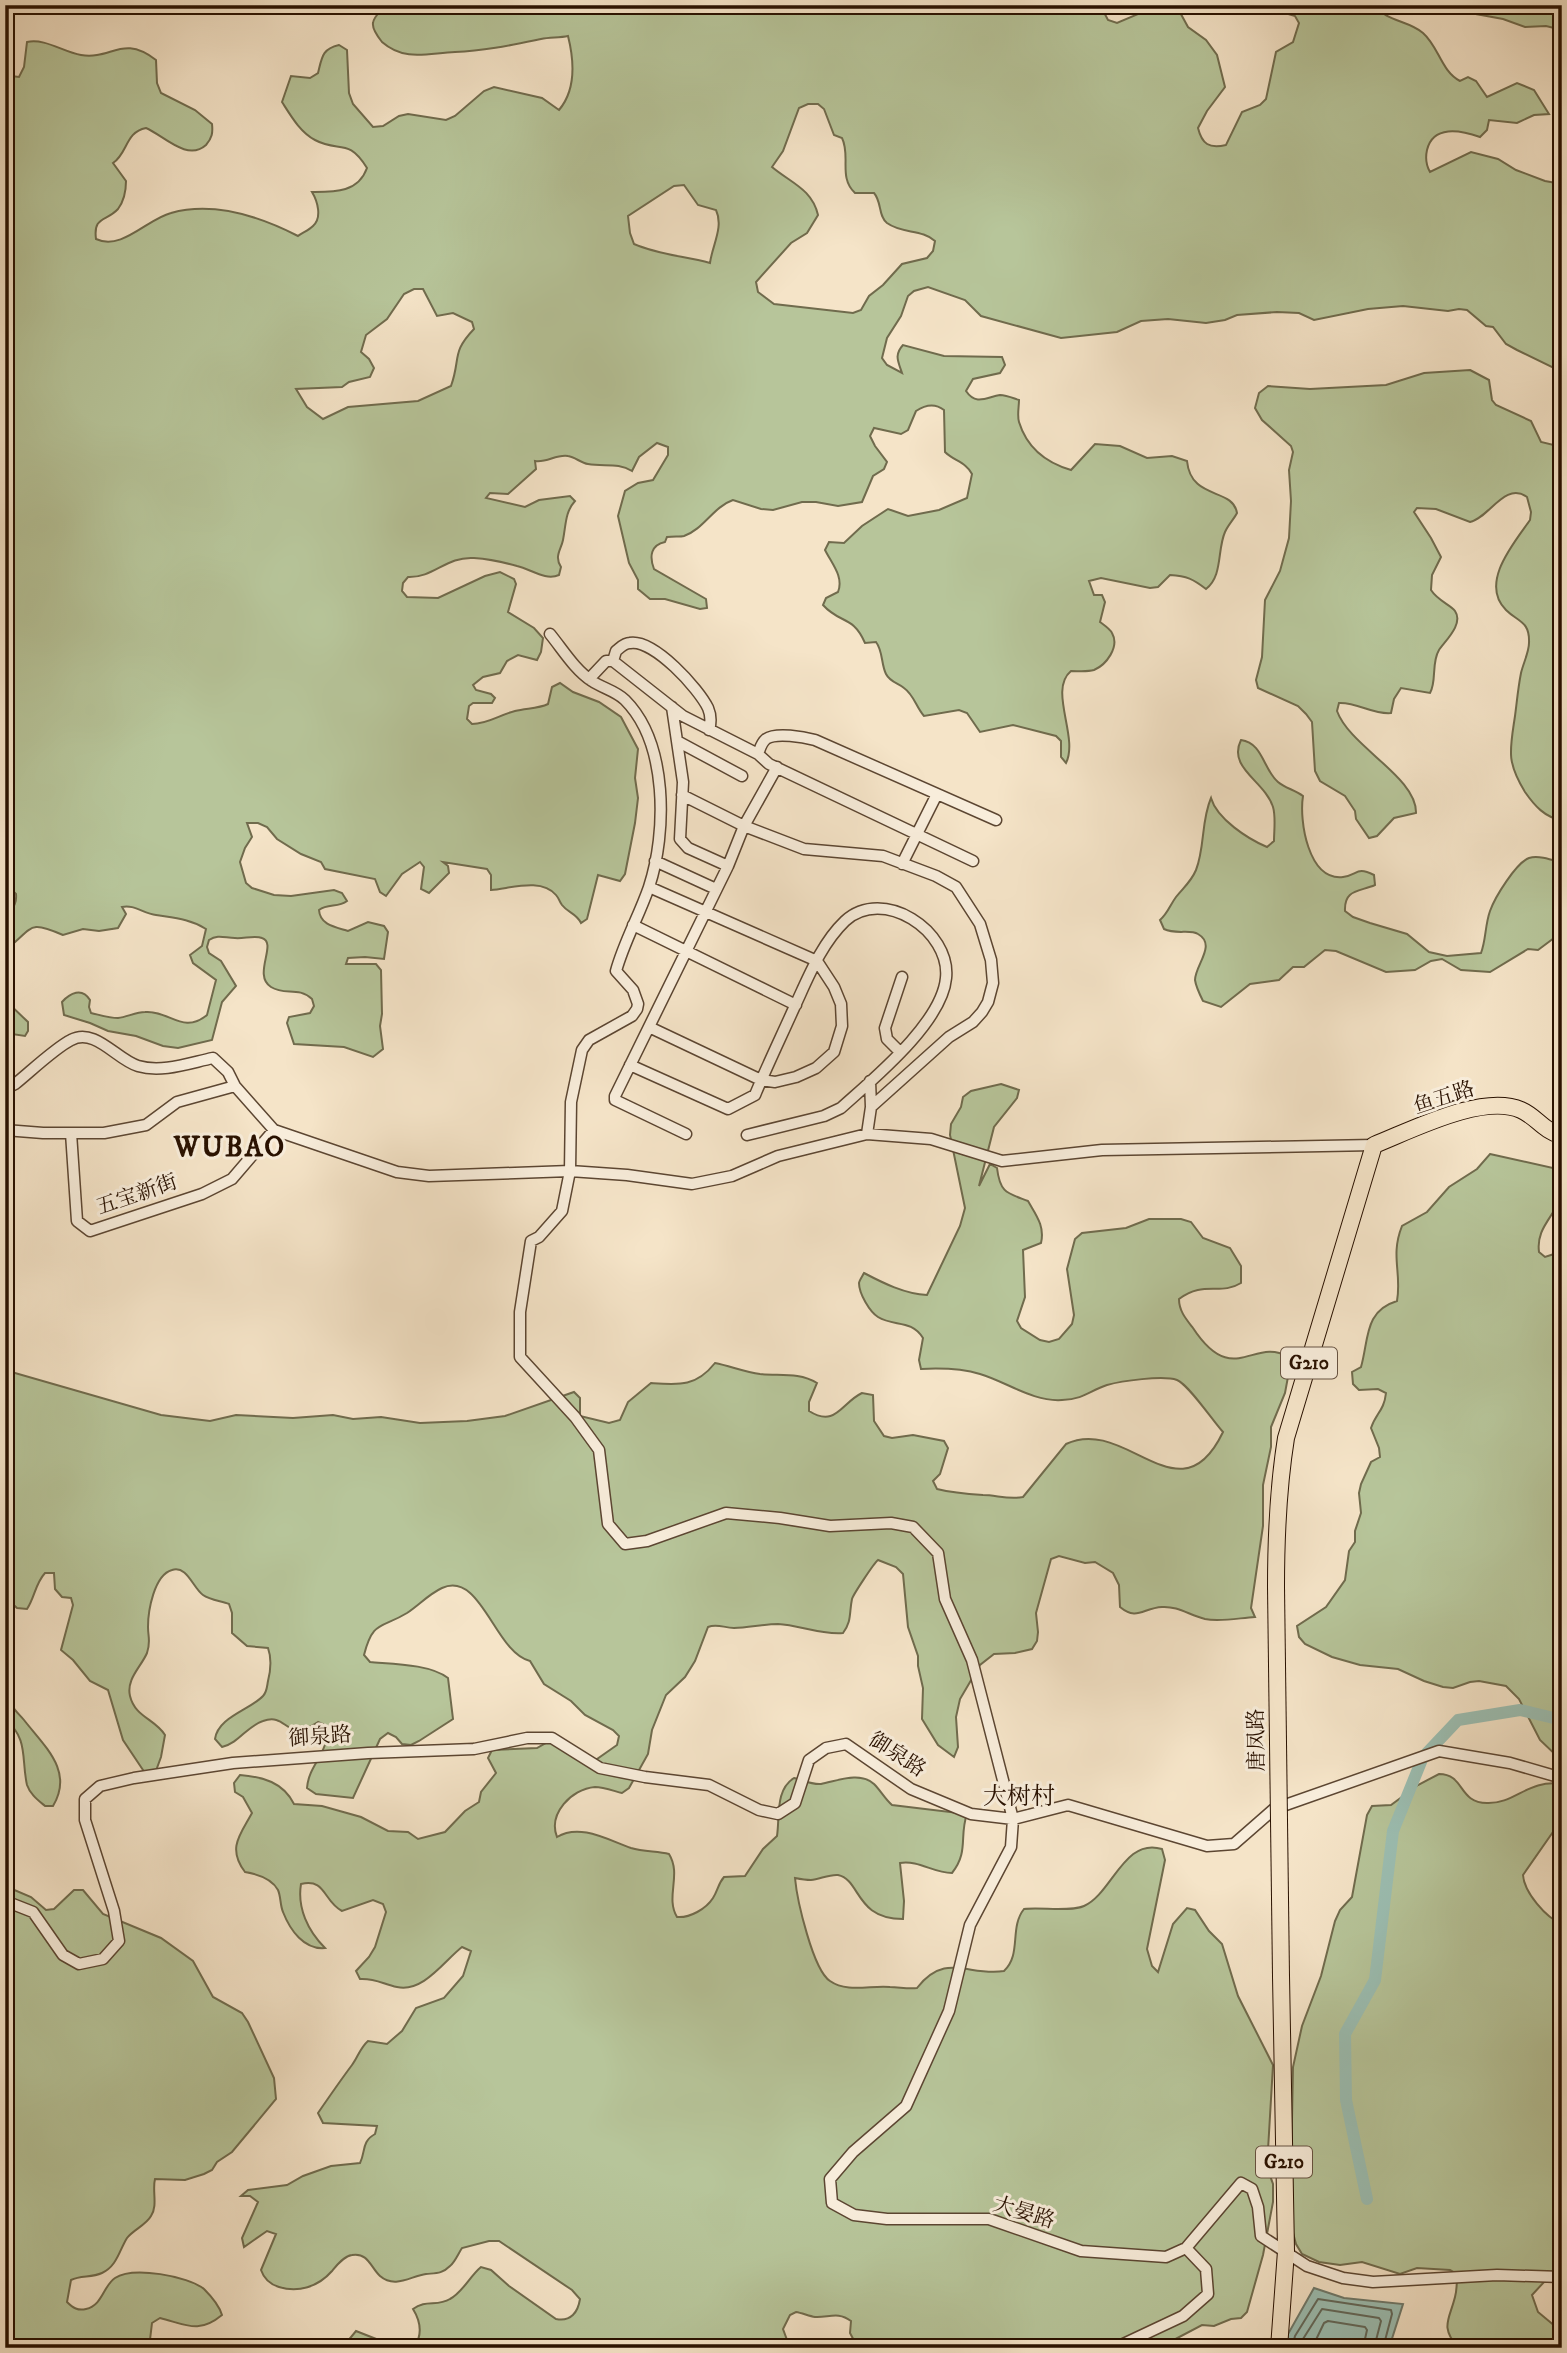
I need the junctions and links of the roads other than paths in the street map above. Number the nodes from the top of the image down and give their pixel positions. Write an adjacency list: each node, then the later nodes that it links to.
1 (550, 634): 3 (street)
2 (613, 661): 3 (street); 4 (street); 5 (street)
3 (589, 679): 15 (street)
4 (671, 706): 5 (street); 6 (street)
5 (709, 730): 7 (street)
6 (677, 741): 9 (street); 11 (street)
7 (758, 754): 8 (street); 10 (street)
8 (777, 768): 13 (street); 14 (street)
9 (742, 776)
10 (937, 794): 12 (street); 14 (street)
11 (682, 796): 13 (street); 18 (street)
12 (996, 820)
13 (744, 826): 17 (street); 18 (street)
14 (917, 834): 16 (street); 17 (street)
15 (655, 861): 19 (street); 20 (street)
16 (973, 861)
17 (902, 864): 34 (street)
18 (727, 866): 20 (street)
19 (649, 887): 21 (street); 22 (street)
20 (716, 889): 21 (street)
21 (705, 913): 23 (street); 24 (street)
22 (633, 925): 23 (street); 43 (street)
23 (686, 951): 26 (street); 27 (street)
24 (817, 961): 26 (street); 28 (street); 30 (street)
25 (902, 977): 28 (street)
26 (796, 1005): 30 (street)
27 (649, 1027): 29 (street); 30 (street)
28 (900, 1052): 31 (street)
29 (630, 1065): 30 (street); 38 (street)
30 (761, 1080)
31 (870, 1081): 34 (street); 40 (street)
32 (235, 1086): 33 (street); 36 (street); 37 (street)
33 (5, 1089)
34 (871, 1107): 39 (street)
35 (5, 1130): 37 (street)
36 (274, 1130): 37 (street, 五宝新街); 43 (street)
37 (71, 1133)
38 (686, 1134)
39 (867, 1134): 42 (street); 43 (street)
40 (747, 1135)
41 (1562, 1136): 42 (highway, 鱼五路)
42 (1374, 1145): 48 (highway, 唐凤路 / G210, bridge)
43 (570, 1171): 45 (street)
44 (1562, 1778): 45 (street)
45 (1013, 1819): 46 (street, 御泉路); 47 (street, 大晏路)
46 (5, 1901)
47 (1186, 2248): 48 (street); 50 (street)
48 (1286, 2251): 49 (street); 51 (highway, 唐凤路 / G210)
49 (1562, 2277)
50 (1115, 2348)
51 (1279, 2348)

